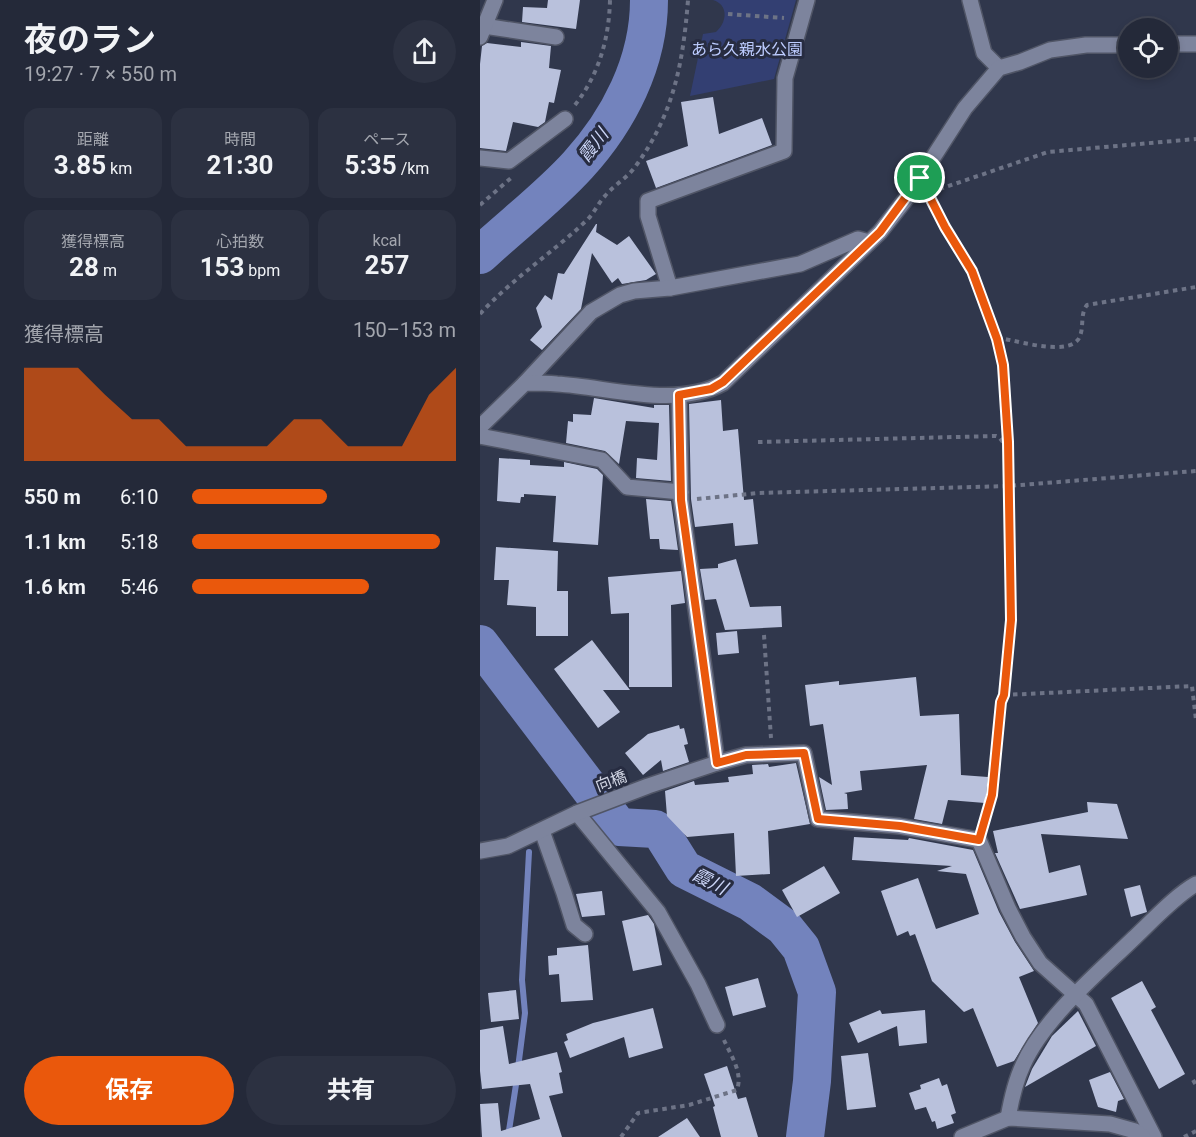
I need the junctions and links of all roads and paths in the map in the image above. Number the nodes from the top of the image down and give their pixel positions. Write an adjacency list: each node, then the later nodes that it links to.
1 (495, 0): 7 (street)
2 (688, 0): 21 (path)
3 (807, 0): 6 (street)
4 (970, 0): 12 (street)
5 (728, 14): 6 (path)
6 (803, 19): 20 (street)
7 (482, 31): 8 (street)
8 (556, 37)
9 (1178, 44): 10 (street)
10 (1196, 44)
11 (1118, 45): 12 (street)
12 (999, 68): 16 (street)
13 (565, 119): 15 (street)
14 (1196, 139): 17 (path)
15 (480, 158)
16 (920, 178): 17 (path); 18 (street)
17 (929, 193): 22 (path)
18 (869, 242): 20 (street); 24 (street)
19 (1196, 287): 22 (path)
20 (670, 288): 23 (street)
21 (480, 314)
22 (997, 339): 28 (path)
23 (525, 383): 24 (street); 25 (street)
24 (679, 395): 31 (street)
25 (480, 427)
26 (480, 436): 31 (street)
27 (758, 442): 28 (path)
28 (1008, 448): 30 (path)
29 (1196, 471): 30 (path)
30 (1008, 486): 31 (path); 33 (path)
31 (681, 496): 36 (street)
32 (764, 635): 35 (path)
33 (1004, 695): 34 (path); 39 (path)
34 (1196, 720)
35 (771, 754): 36 (street, 向橋); 39 (street, 向橋)
36 (717, 763): 37 (street, 向橋)
37 (582, 811): 38 (street, 向橋); 44 (street)
38 (542, 831): 40 (street, 向橋); 42 (street)
39 (979, 840): 43 (street)
40 (480, 851)
41 (1196, 884): 43 (street)
42 (585, 934)
43 (1075, 995): 47 (street); 52 (street)
44 (717, 1024): 49 (path)
45 (1193, 1080): 46 (path)
46 (1196, 1085)
47 (1008, 1118): 50 (street); 51 (street)
48 (1196, 1131): 53 (path)
49 (621, 1137)
50 (962, 1137)
51 (1143, 1137)
52 (1154, 1137)
53 (1184, 1137)

